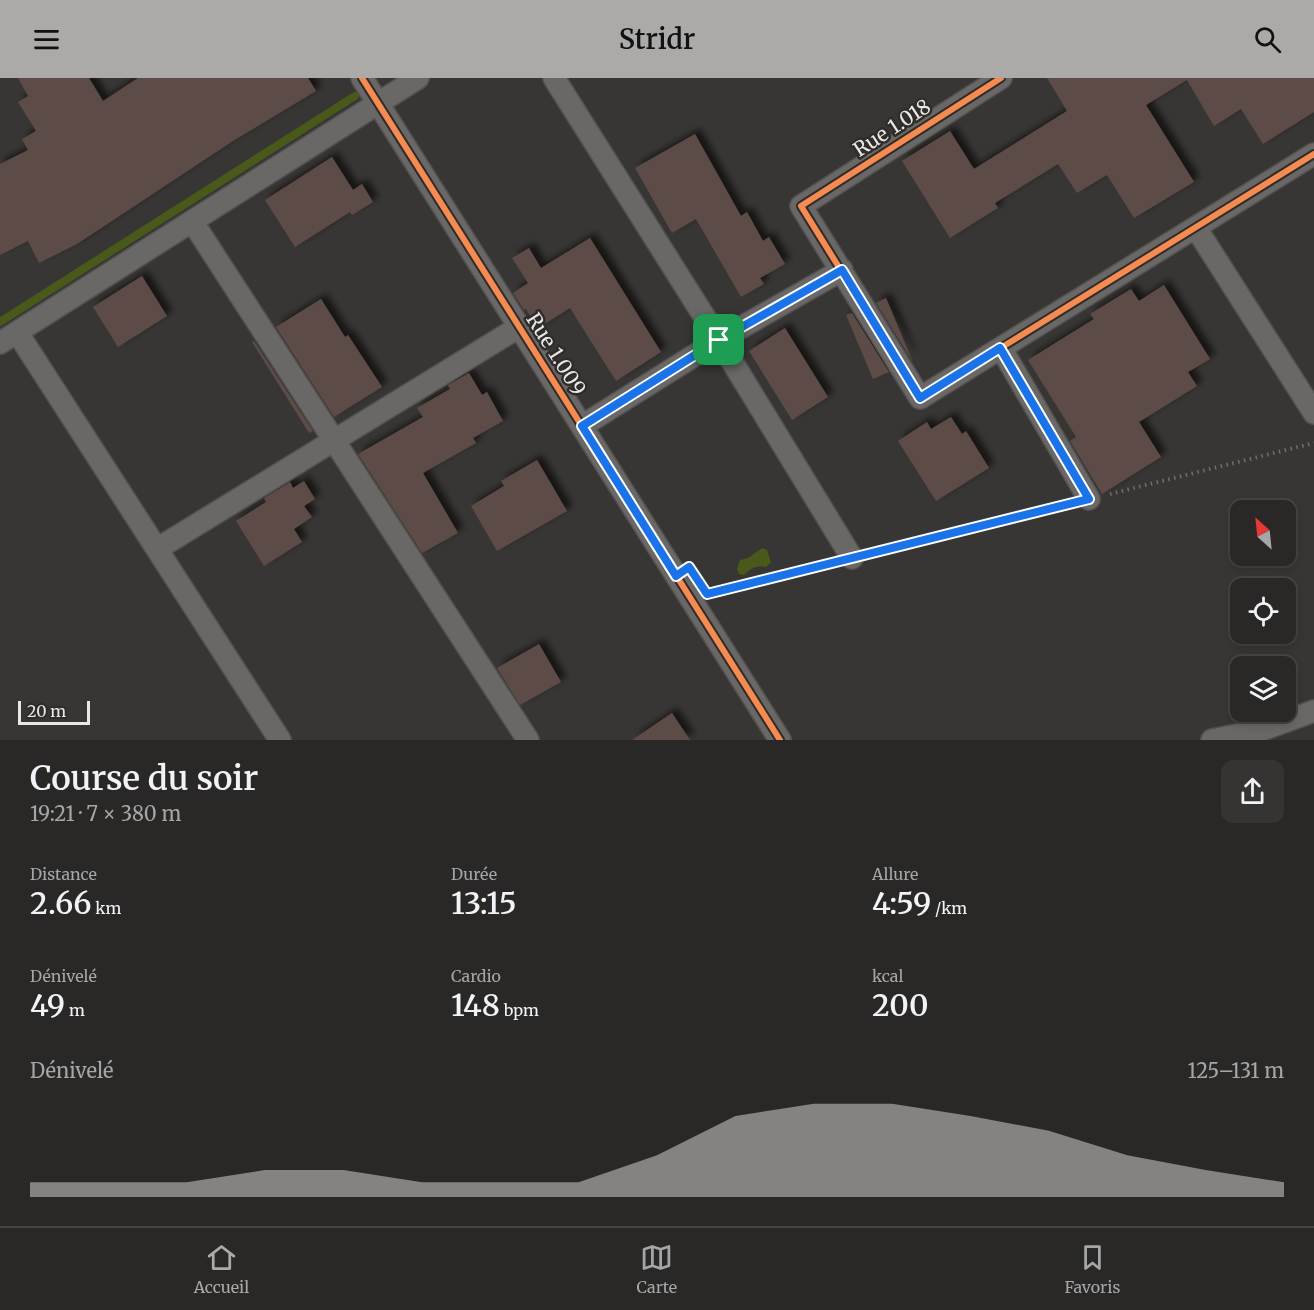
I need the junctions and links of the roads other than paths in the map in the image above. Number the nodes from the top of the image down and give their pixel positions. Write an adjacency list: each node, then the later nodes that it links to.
1 (363, 78): 5 (street, Rue 1.009)
2 (418, 78): 5 (street)
3 (554, 78): 12 (street)
4 (1001, 78): 9 (street, Rue 1.018)
5 (378, 103): 7 (street); 10 (street, Rue 1.009)
6 (1314, 154): 8 (street)
7 (192, 221): 11 (street); 16 (street)
8 (1196, 228): 13 (street); 14 (street)
9 (842, 270): 12 (street); 13 (street)
10 (519, 327): 15 (street, Rue 1.009); 16 (street)
11 (9, 337): 18 (street)
12 (719, 340): 15 (street); 19 (street)
13 (1000, 348): 17 (street)
14 (1314, 413)
15 (582, 426): 23 (street, Rue 1.009)
16 (334, 440): 18 (street); 22 (street)
17 (1089, 499)
18 (158, 549): 21 (street)
19 (852, 558)
20 (1314, 711): 24 (street)
21 (280, 740)
22 (528, 740)
23 (780, 740)
24 (1212, 740)

